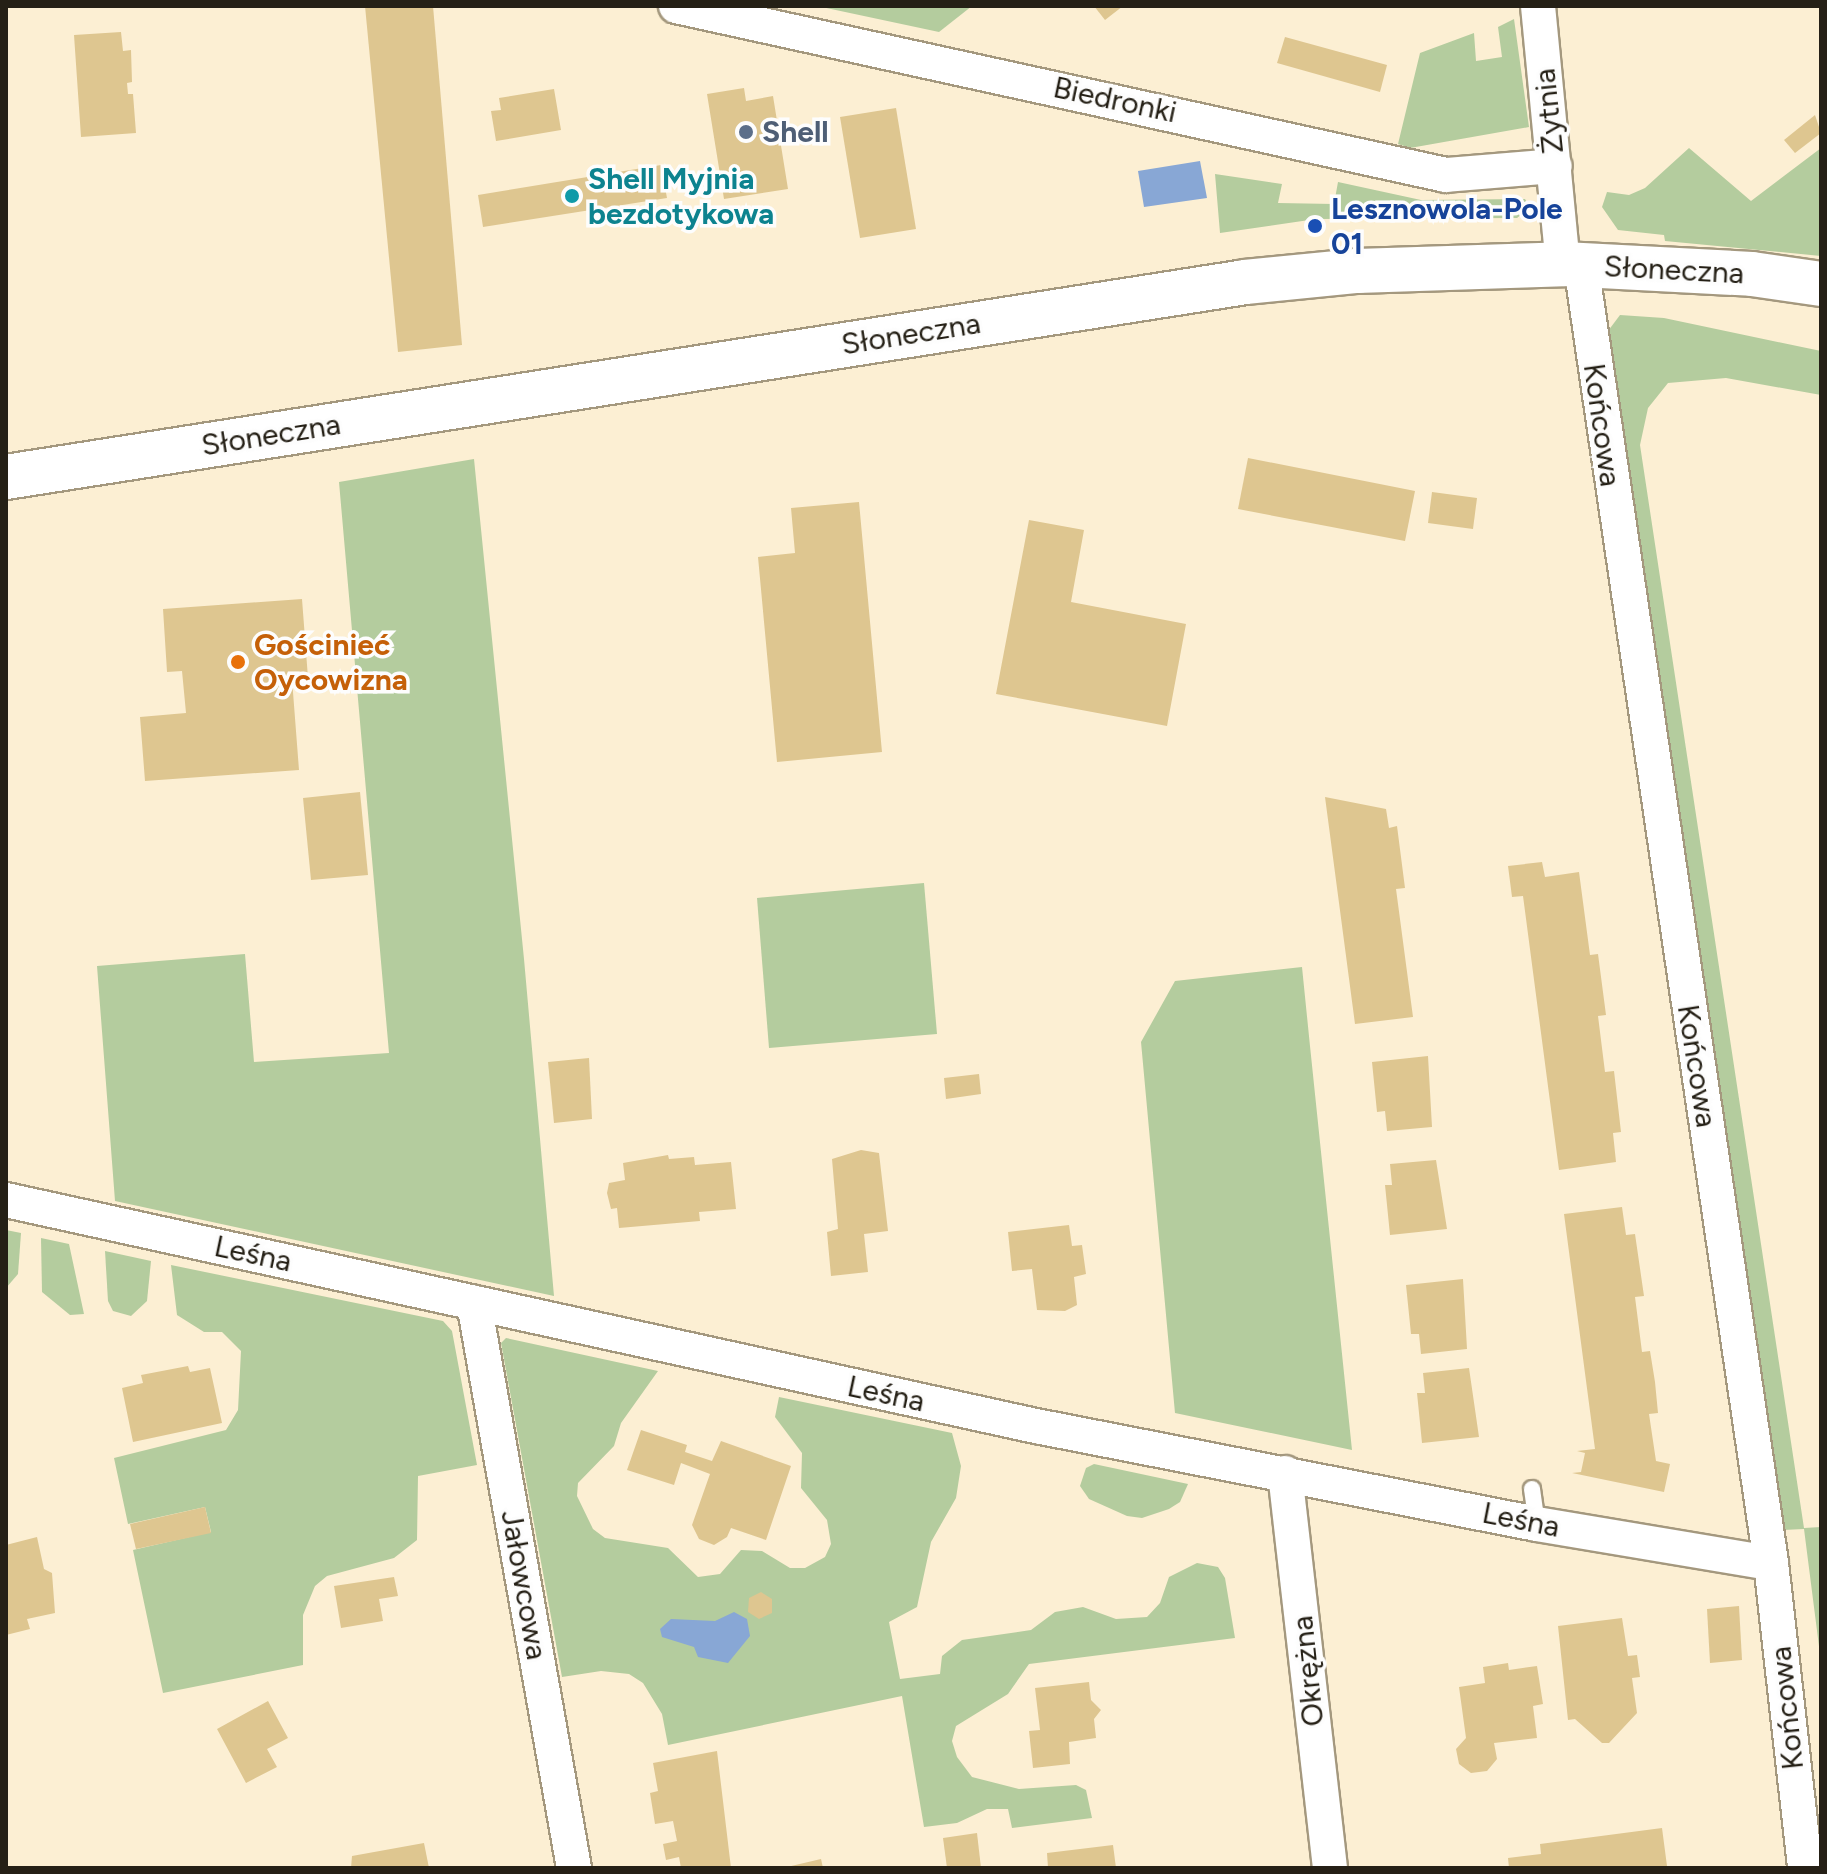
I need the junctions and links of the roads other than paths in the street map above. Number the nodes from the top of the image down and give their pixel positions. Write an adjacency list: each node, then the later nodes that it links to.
1 (676, 6): 3 (street, Biedronki)
2 (1538, 6): 3 (street, Żytnia)
3 (1555, 166): 4 (street, Żytnia)
4 (1572, 264): 5 (main road, Słoneczna); 6 (main road, Słoneczna); 12 (street, Końcowa)
5 (1821, 284)
6 (6, 477)
7 (6, 1200): 8 (street, Leśna)
8 (474, 1303): 9 (street, Leśna); 13 (street, Jałowcowa)
9 (1285, 1473): 11 (street, Leśna); 14 (street, Okrężna)
10 (1532, 1489): 11 (lane)
11 (1537, 1524): 12 (street, Leśna)
12 (1771, 1563): 15 (street, Końcowa)
13 (574, 1868)
14 (1330, 1868)
15 (1805, 1868)

